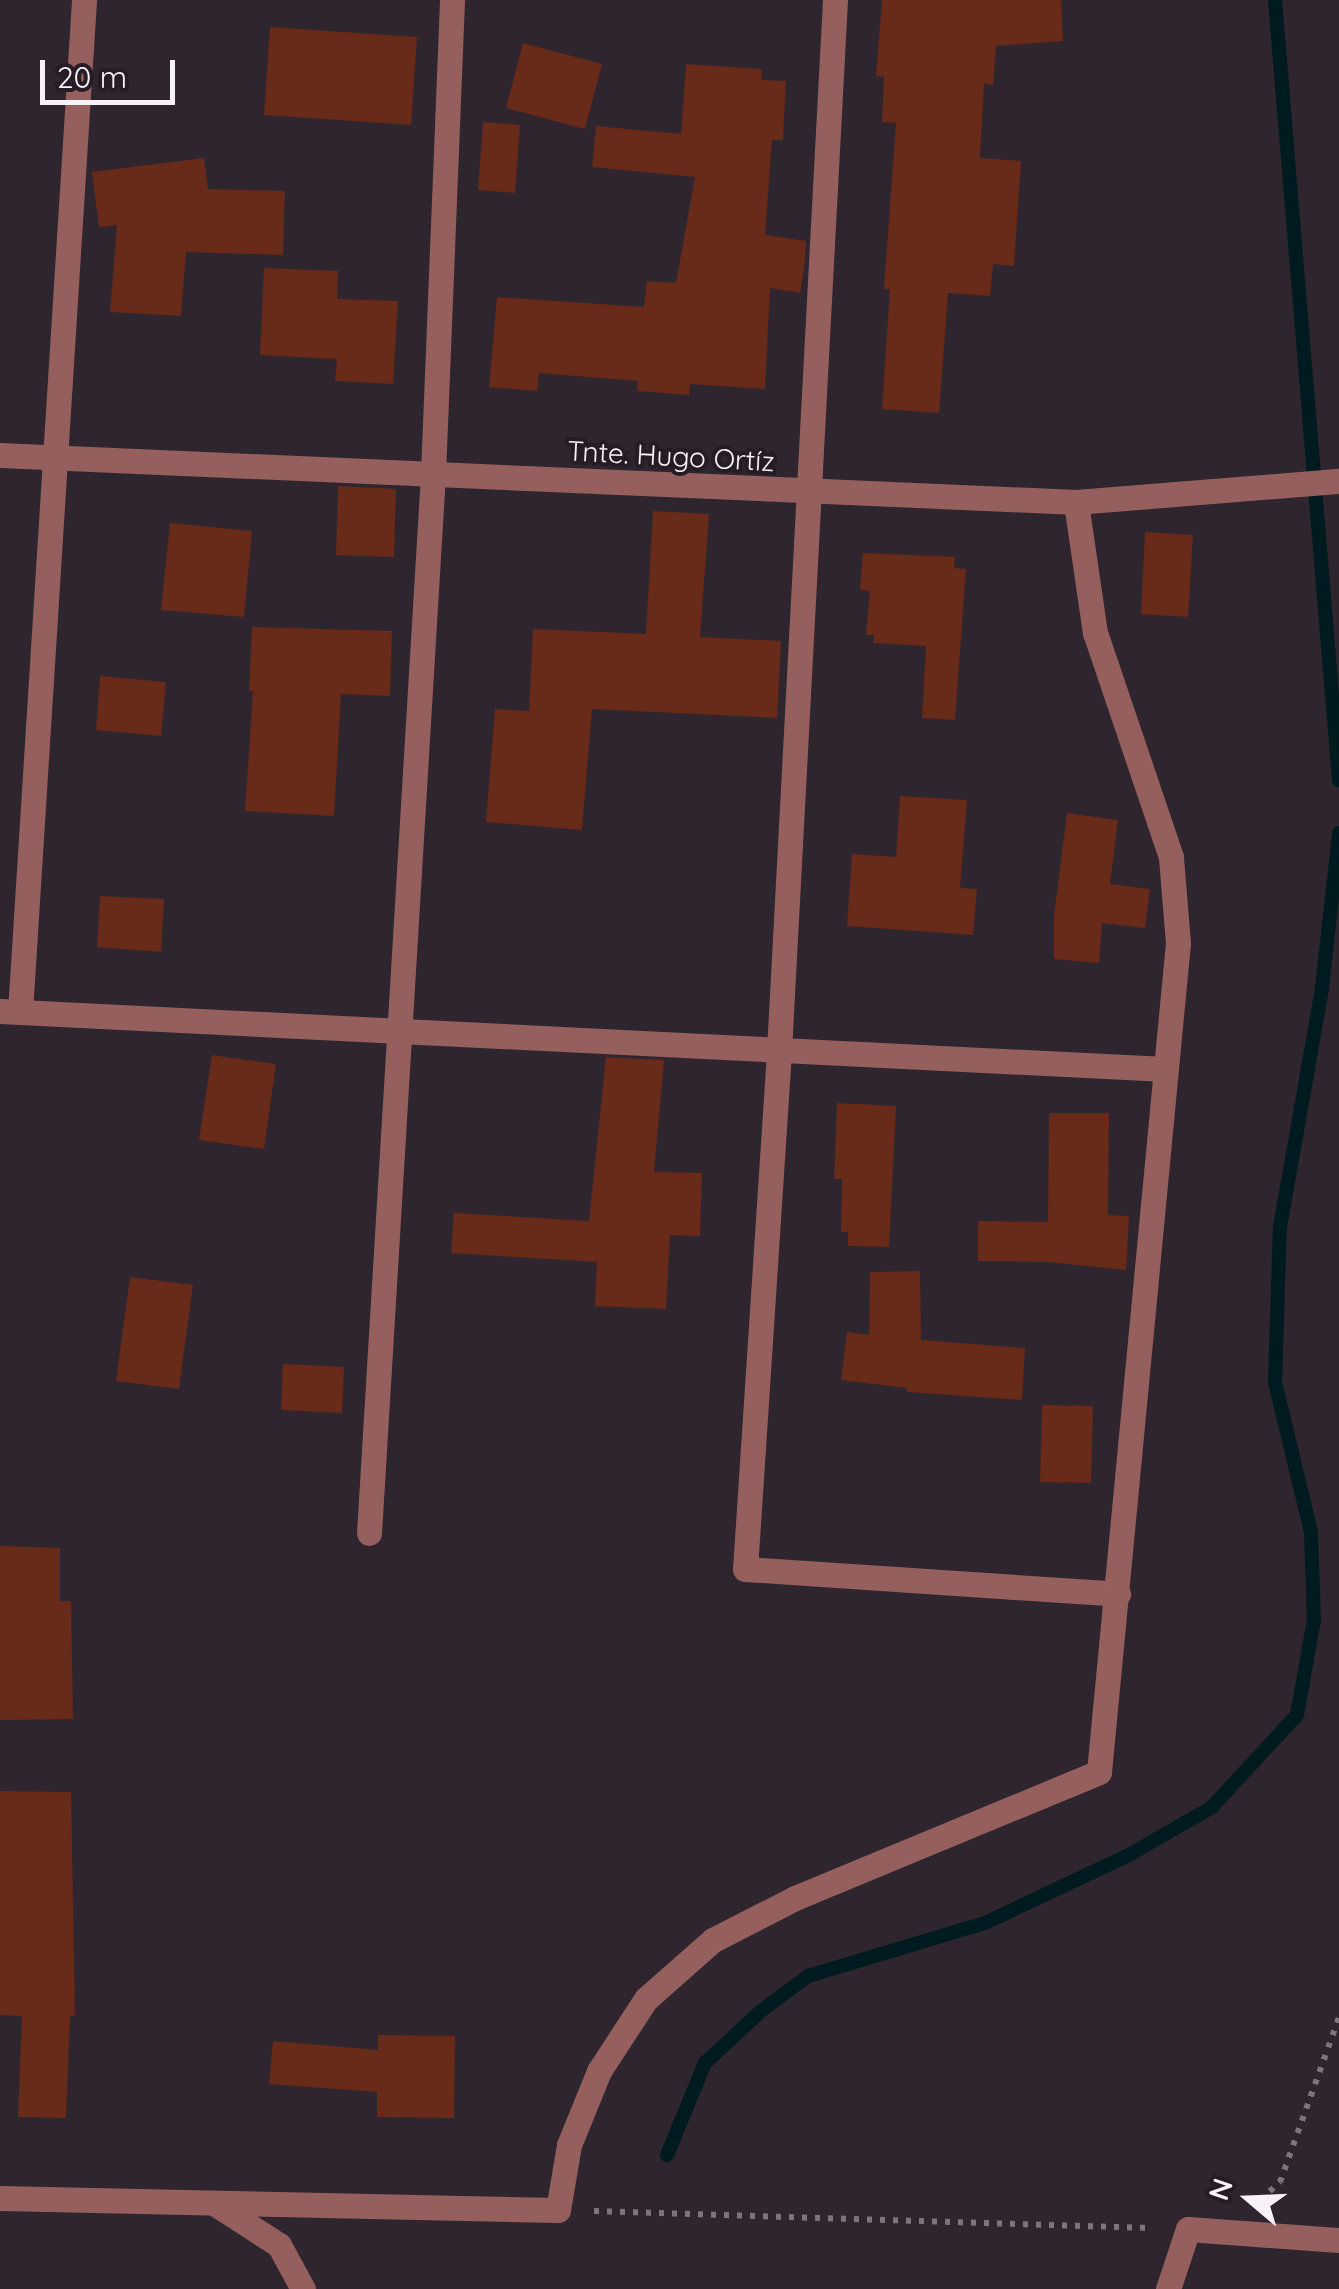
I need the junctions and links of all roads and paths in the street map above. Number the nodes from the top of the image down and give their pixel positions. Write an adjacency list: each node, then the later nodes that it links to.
1 (84, 0): 5 (street)
2 (452, 0): 6 (street)
3 (835, 0): 8 (street)
4 (0, 455): 5 (street, Tnte. Hugo Ortíz)
5 (55, 458): 6 (street, Tnte. Hugo Ortíz); 10 (street)
6 (432, 474): 8 (street, Tnte. Hugo Ortíz); 11 (street)
7 (1339, 481): 9 (street, Tnte. Hugo Ortíz)
8 (810, 493): 9 (street, Tnte. Hugo Ortíz); 12 (street)
9 (1076, 502): 13 (street)
10 (10, 1011): 11 (street)
11 (400, 1032): 12 (street); 14 (street)
12 (779, 1052): 13 (street); 15 (street)
13 (1166, 1070): 15 (street)
14 (369, 1533)
15 (1118, 1594): 19 (street)
16 (1339, 2017): 21 (path)
17 (0, 2198): 18 (street)
18 (214, 2204): 19 (street); 23 (street)
19 (558, 2210): 20 (path)
20 (1188, 2229): 21 (street); 24 (street)
21 (1226, 2232): 22 (street)
22 (1339, 2240)
23 (303, 2289)
24 (1168, 2289)

